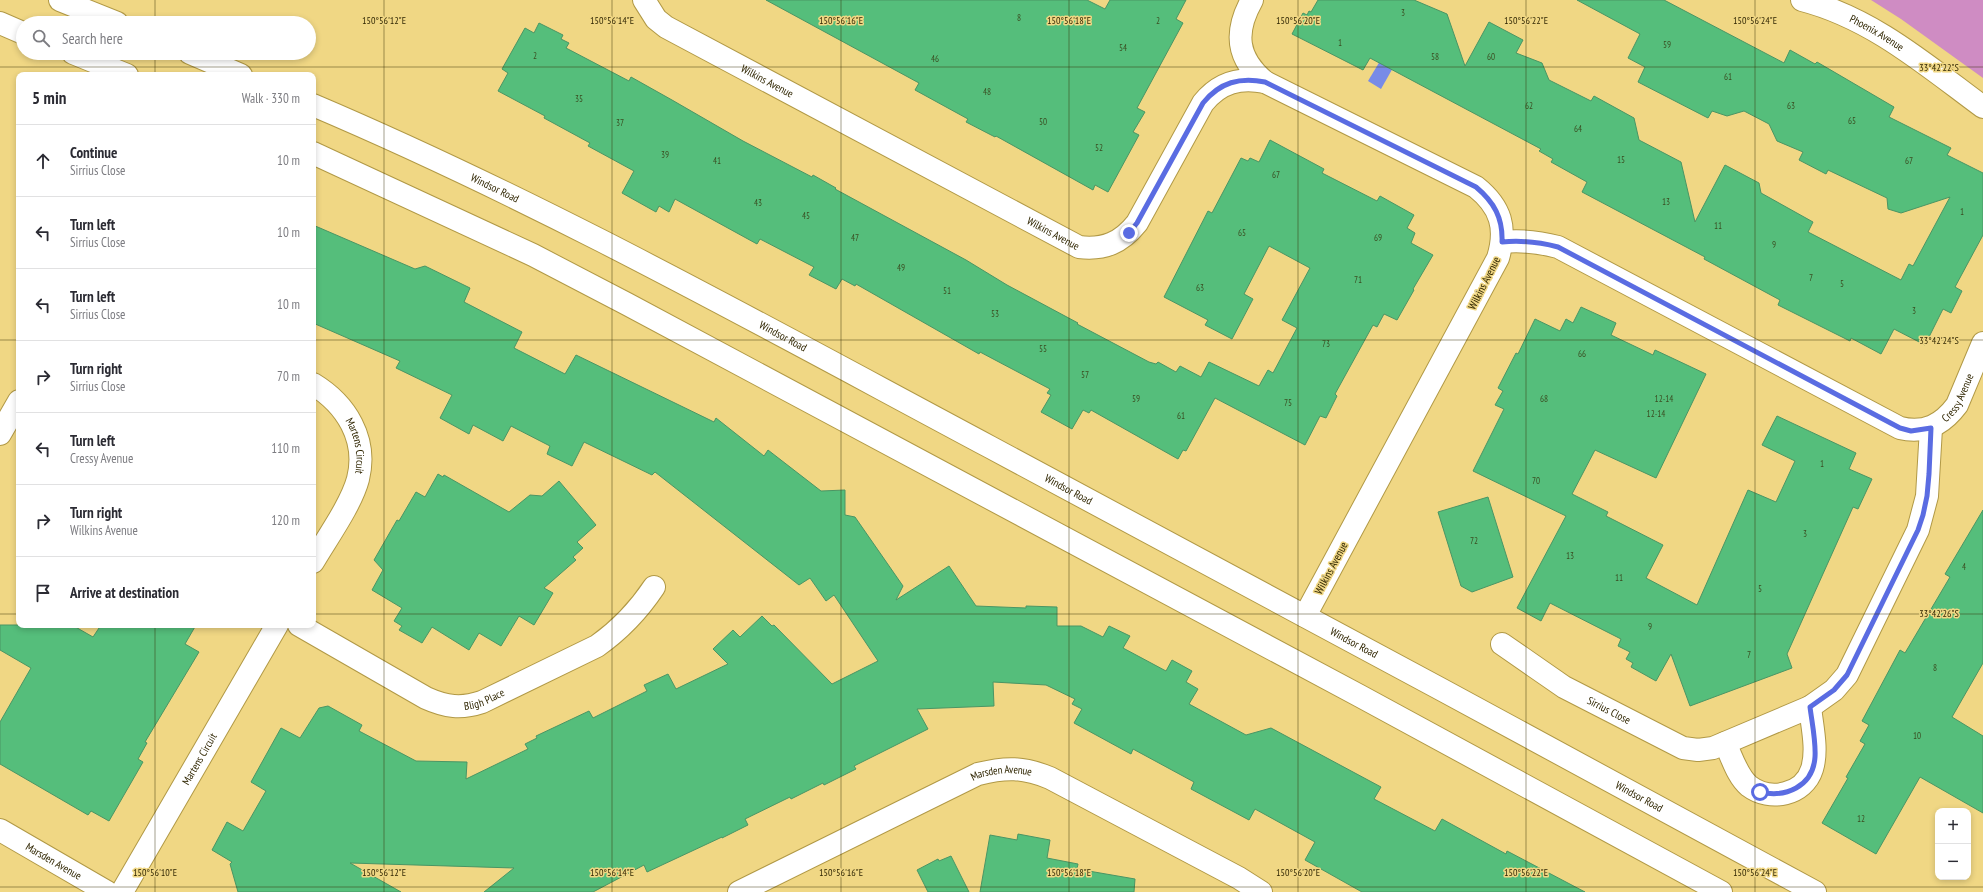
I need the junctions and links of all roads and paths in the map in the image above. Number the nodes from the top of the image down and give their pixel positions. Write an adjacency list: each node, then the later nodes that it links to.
1 (60, 0): 5 (street)
2 (644, 0): 12 (street, Wilkins Avenue)
3 (1252, 0): 12 (street)
4 (1802, 0): 14 (street, Phoenix Avenue)
5 (100, 16)
6 (0, 23): 7 (street)
7 (16, 30)
8 (90, 60): 10 (street)
9 (207, 60): 11 (street)
10 (120, 72)
11 (235, 72)
12 (1265, 82): 16 (street, Wilkins Avenue)
13 (316, 106): 24 (street, Windsor Road)
14 (1983, 107)
15 (316, 154): 35 (street)
16 (1502, 242): 20 (street, Cressy Avenue); 24 (street, Wilkins Avenue)
17 (1983, 343): 20 (street, Cressy Avenue)
18 (316, 386): 22 (street, Martens Circuit)
19 (16, 407): 21 (street)
20 (1931, 428): 28 (street, Sirrius Close)
21 (0, 434)
22 (316, 557)
23 (654, 587): 26 (street, Bligh Place)
24 (1305, 616): 36 (street, Windsor Road)
25 (275, 628): 32 (street, Martens Circuit)
26 (304, 628)
27 (1502, 644): 29 (street, Sirrius Close)
28 (1810, 707): 29 (street, Sirrius Close); 29 (street)
29 (1725, 743)
30 (0, 830): 31 (street, Marsden Avenue)
31 (107, 892)
32 (122, 892)
33 (739, 892): 34 (street, Marsden Avenue)
34 (1262, 892)
35 (1721, 892)
36 (1815, 892)

